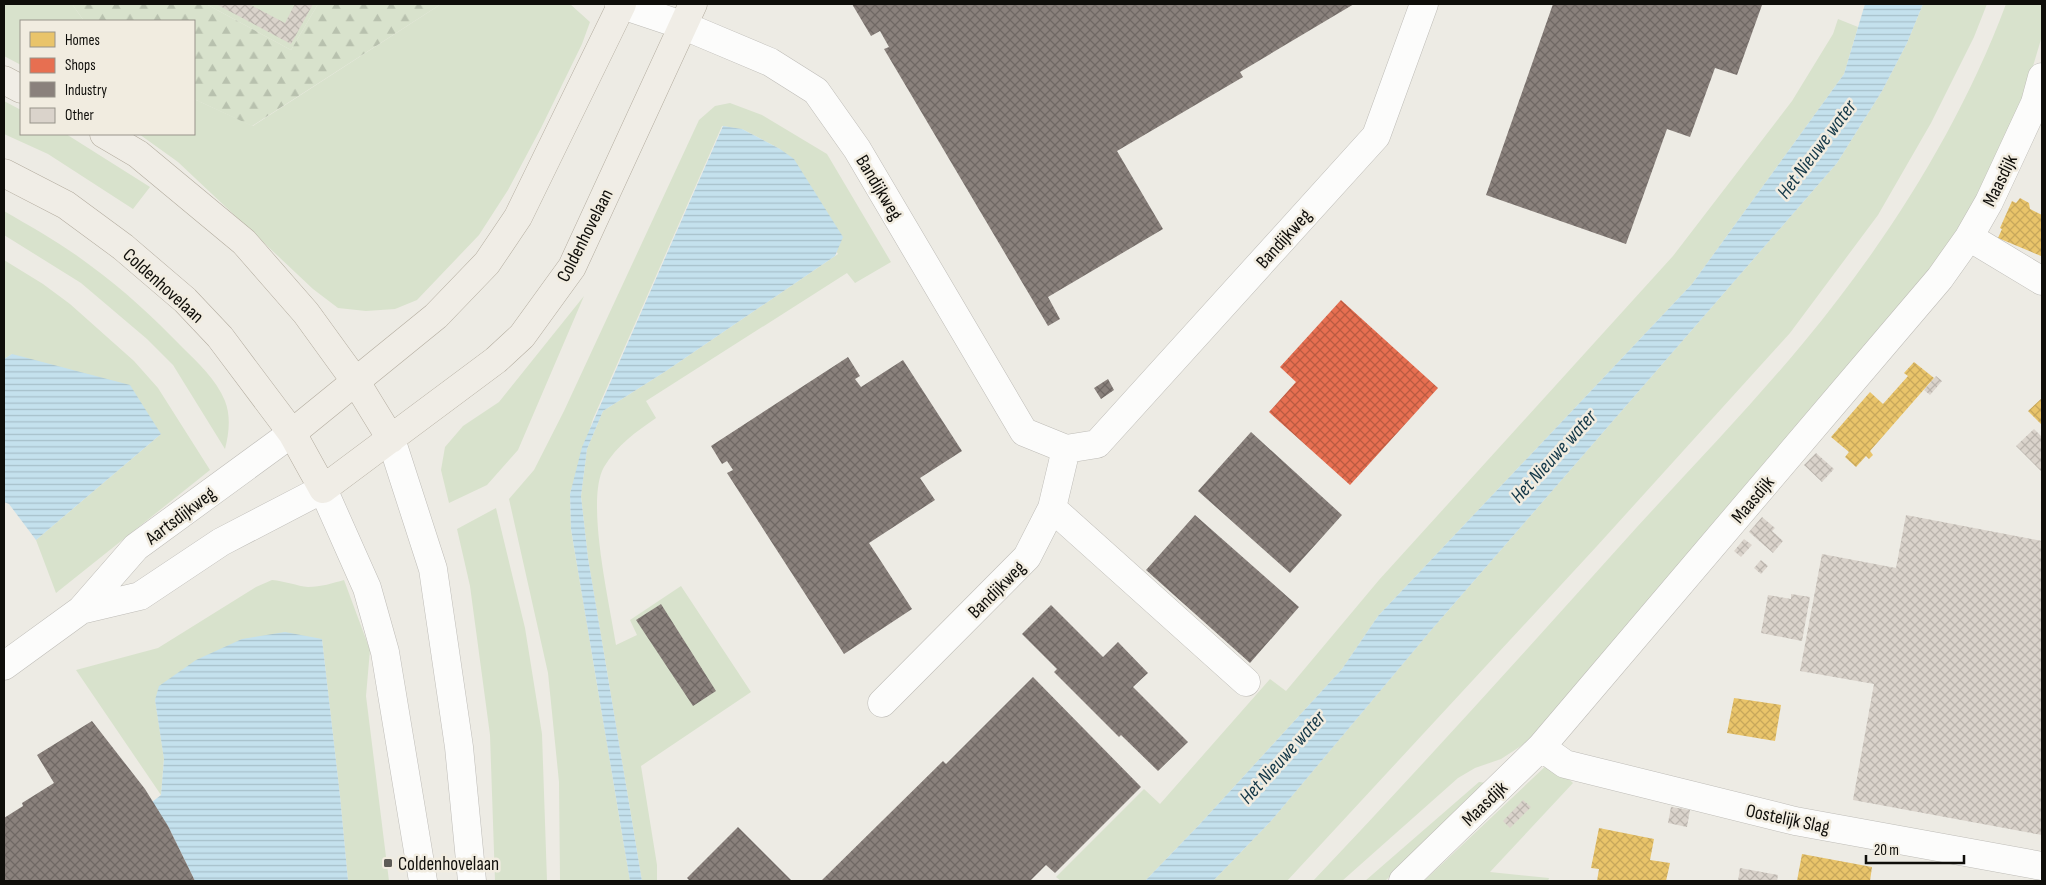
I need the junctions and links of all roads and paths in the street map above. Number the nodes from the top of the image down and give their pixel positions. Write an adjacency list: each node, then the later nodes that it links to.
1 (621, 4): 3 (street, Bandijkweg); 11 (main road)
2 (1424, 4): 14 (street, Bandijkweg)
3 (688, 14): 13 (main road, Coldenhovelaan); 14 (street, Bandijkweg)
4 (2042, 77): 9 (street, Maasdijk)
5 (4, 80): 6 (main road)
6 (20, 88)
7 (106, 135): 11 (main road)
8 (4, 173): 12 (main road, Coldenhovelaan)
9 (1969, 237): 10 (street); 21 (street, Maasdijk)
10 (2042, 281)
11 (356, 382): 12 (main road); 13 (main road)
12 (292, 433): 15 (main road, Coldenhovelaan); 17 (street, Aartsdijkweg)
13 (391, 439): 15 (main road, Coldenhovelaan); 24 (street)
14 (1066, 449): 16 (street, Bandijkweg)
15 (323, 488): 17 (street, Aartsdijkweg); 23 (street, Coldenhovelaan)
16 (1052, 508): 19 (street); 20 (street, Bandijkweg)
17 (81, 610): 18 (street, Aartsdijkweg)
18 (4, 666)
19 (1246, 682)
20 (882, 703)
21 (1541, 747): 22 (street, Oostelijk Slag); 25 (street, Maasdijk)
22 (2042, 866)
23 (423, 881)
24 (472, 881)
25 (1403, 881)

